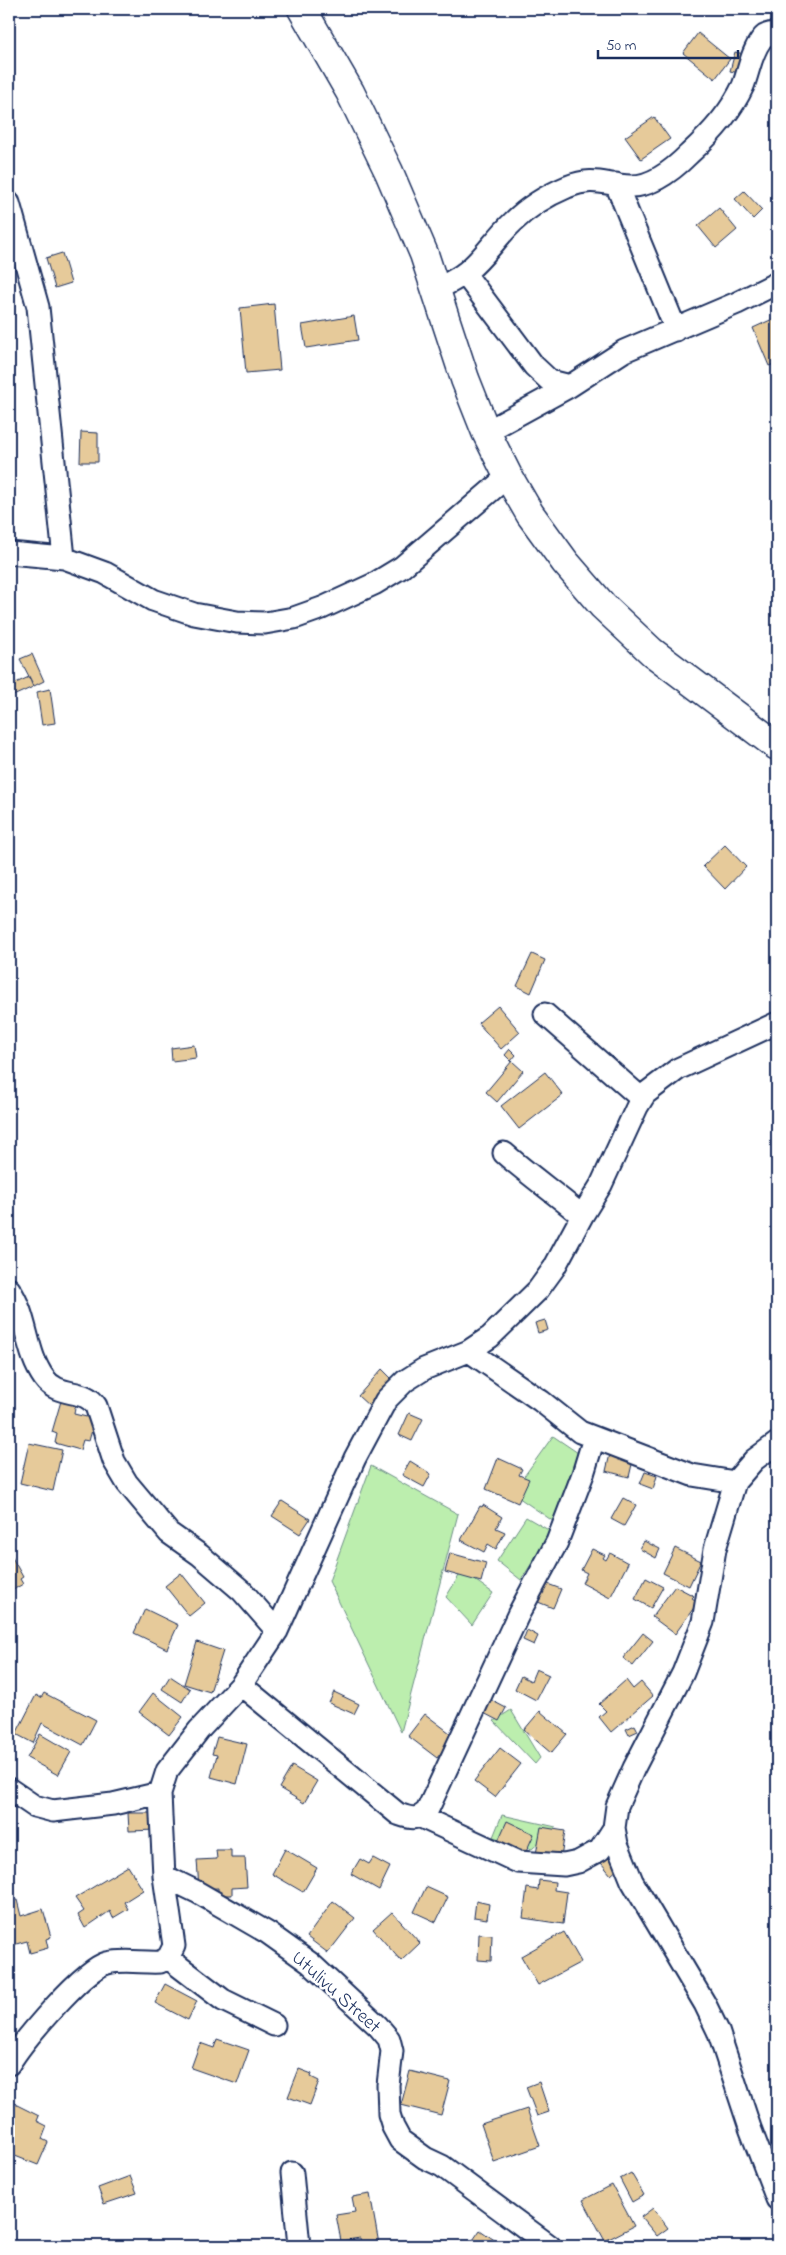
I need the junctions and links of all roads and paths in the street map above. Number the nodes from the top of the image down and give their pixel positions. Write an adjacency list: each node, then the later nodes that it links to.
1 (302, 9): 7 (street)
2 (777, 34): 3 (street)
3 (616, 184): 5 (street); 8 (street)
4 (9, 203): 13 (street)
5 (465, 274): 7 (street); 9 (street)
6 (777, 283): 8 (street)
7 (436, 290): 10 (street)
8 (676, 330): 9 (street)
9 (570, 386): 10 (street)
10 (486, 432): 11 (street)
11 (508, 476): 13 (street); 14 (street)
12 (9, 553): 13 (street)
13 (64, 558)
14 (777, 746)
15 (544, 1014): 17 (street)
16 (777, 1023): 17 (street)
17 (642, 1099): 19 (street)
18 (504, 1153): 19 (street)
19 (582, 1216): 21 (street)
20 (9, 1289): 25 (street)
21 (469, 1351): 22 (street); 25 (street)
22 (594, 1438): 24 (street); 29 (street)
23 (777, 1443): 24 (street)
24 (735, 1482): 30 (street)
25 (277, 1632): 26 (street)
26 (241, 1685): 28 (street); 29 (street)
27 (9, 1789): 28 (street)
28 (160, 1793): 31 (street)
29 (421, 1817): 30 (street)
30 (614, 1828): 36 (street)
31 (164, 1876): 32 (street); 38 (street, Utulivu Street)
32 (168, 1958): 33 (street); 34 (street)
33 (274, 2025)
34 (9, 2064)
35 (292, 2173): 37 (street)
36 (777, 2198)
37 (299, 2246)
38 (550, 2246)

